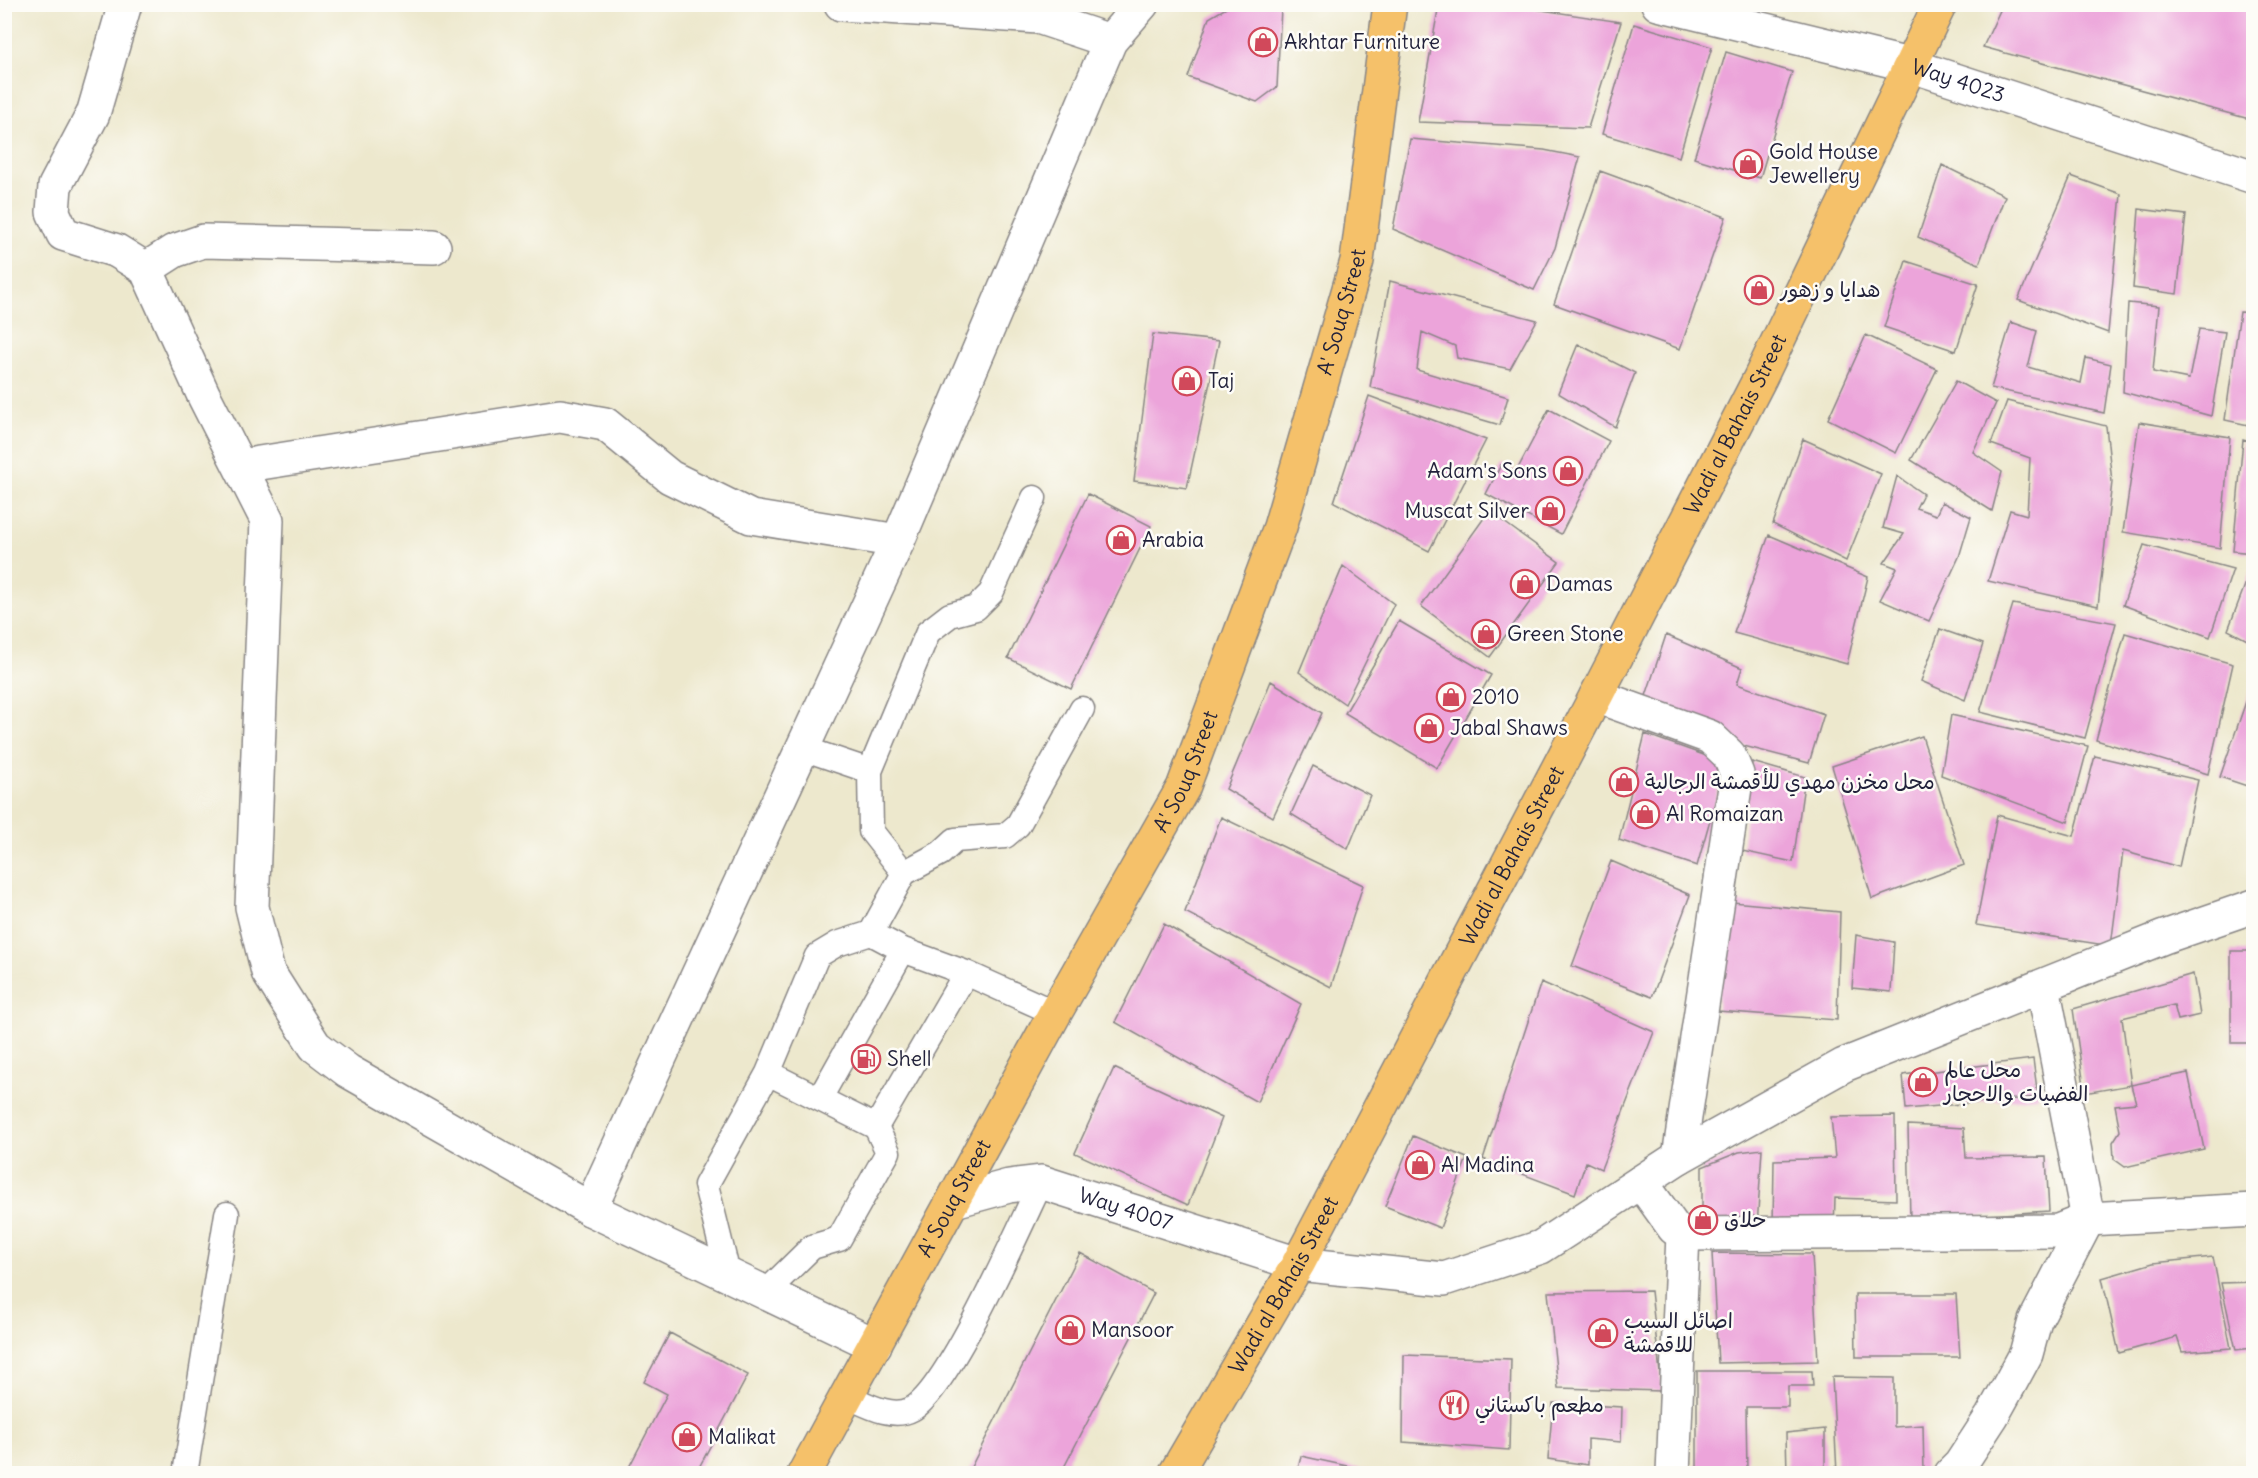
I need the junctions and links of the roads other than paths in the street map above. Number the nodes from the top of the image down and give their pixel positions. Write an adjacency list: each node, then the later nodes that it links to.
1 (125, 4): 12 (street)
2 (841, 4): 7 (street)
3 (1142, 4): 8 (street)
4 (1390, 4): 26 (main road, A' Souq Street)
5 (1658, 4): 9 (street, Way 4023)
6 (1940, 4): 9 (main road, Wadi al Bahais Street)
7 (1038, 11): 8 (street)
8 (1110, 40): 15 (street)
9 (1909, 65): 10 (street, Way 4023); 16 (main road, Wadi al Bahais Street)
10 (2253, 177)
11 (434, 247): 12 (street)
12 (146, 269): 13 (street)
13 (242, 466): 15 (street); 34 (street)
14 (1034, 498): 19 (lane)
15 (898, 541): 18 (street)
16 (1596, 696): 30 (street); 39 (main road, Wadi al Bahais Street)
17 (1082, 709): 20 (lane)
18 (802, 748): 19 (lane); 34 (street)
19 (870, 771): 20 (lane)
20 (904, 873): 22 (lane)
21 (2253, 906): 25 (street, Way 4007)
22 (871, 933): 23 (lane); 27 (lane)
23 (903, 950): 24 (lane); 28 (lane)
24 (966, 972): 26 (lane); 29 (lane)
25 (2043, 986): 30 (street, Way 4007); 37 (street)
26 (1055, 1013): 33 (main road, A' Souq Street)
27 (768, 1073): 28 (lane); 40 (lane)
28 (820, 1098): 29 (lane)
29 (876, 1127): 41 (lane)
30 (1679, 1157): 32 (street, Way 4007)
31 (1041, 1182): 33 (street, Way 4007); 39 (street, Way 4007); 43 (lane)
32 (1641, 1182): 38 (street); 39 (street, Way 4007)
33 (954, 1201): 42 (main road, A' Souq Street)
34 (590, 1209): 40 (street)
35 (2253, 1210): 37 (street)
36 (227, 1215): 44 (lane)
37 (2088, 1220): 38 (street); 48 (street)
38 (1683, 1234): 47 (street)
39 (1298, 1264): 46 (main road, Wadi al Bahais Street)
40 (729, 1278): 41 (street)
41 (764, 1294): 42 (street)
42 (875, 1345): 43 (main road, A' Souq Street)
43 (847, 1396): 45 (main road, A' Souq Street)
44 (185, 1473)
45 (804, 1473)
46 (1175, 1473)
47 (1672, 1473)
48 (1952, 1473)

